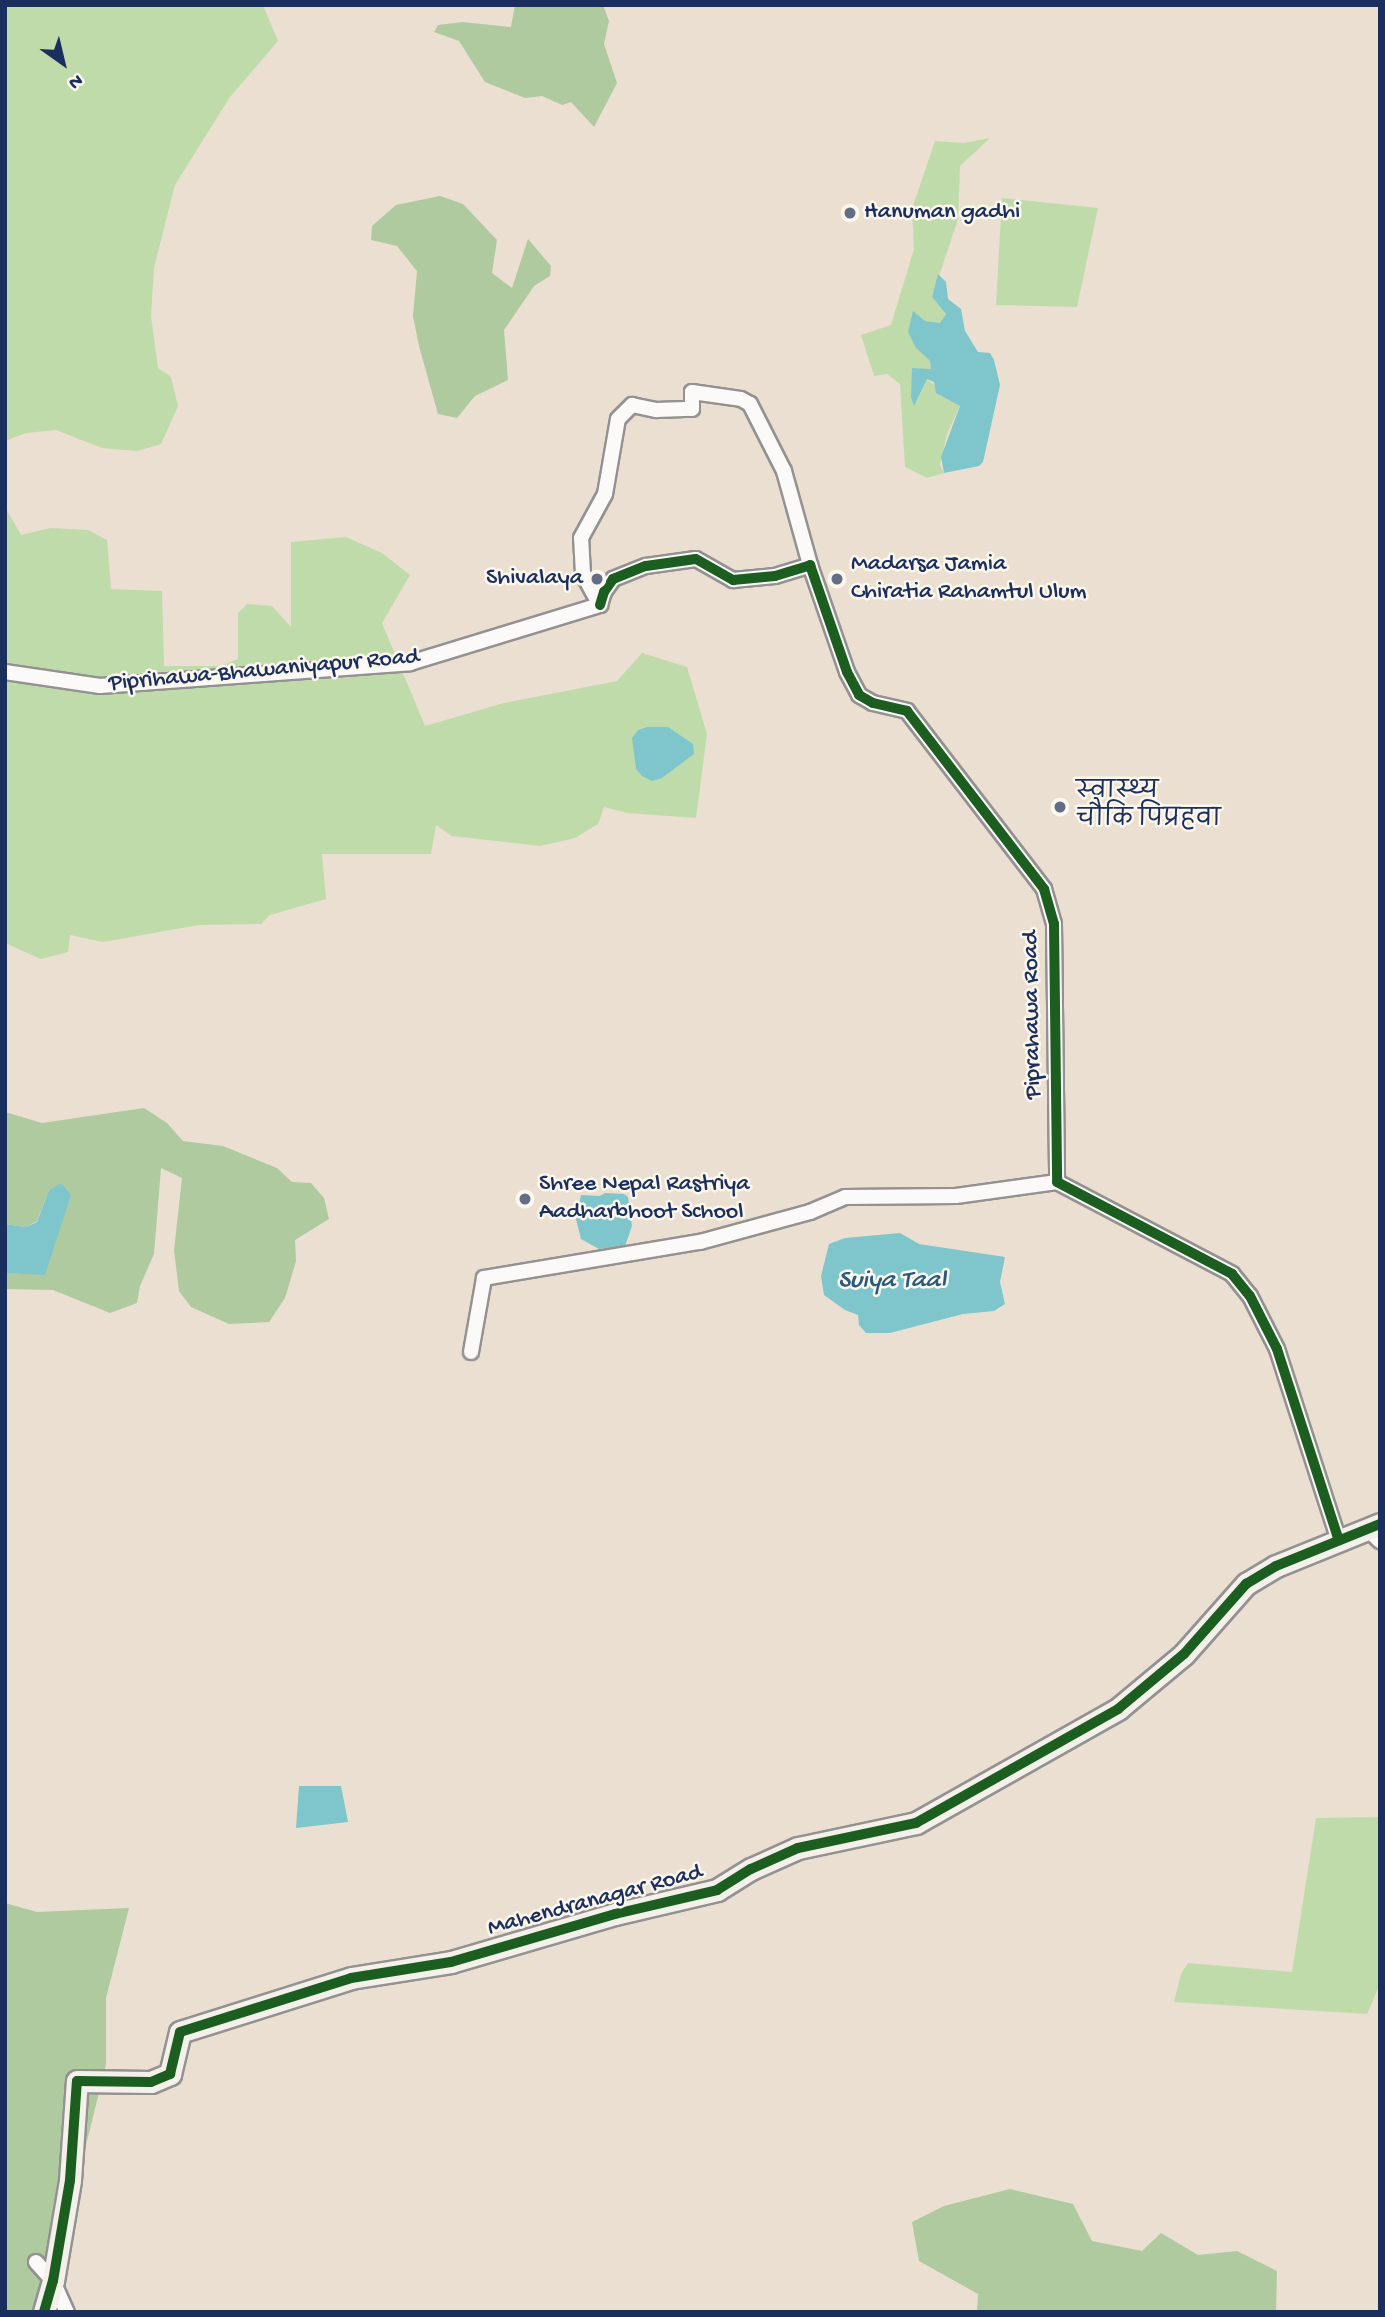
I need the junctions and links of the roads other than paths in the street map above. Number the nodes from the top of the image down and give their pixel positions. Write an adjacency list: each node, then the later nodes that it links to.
1 (810, 565): 2 (street); 2 (street); 4 (street, Piprahawa Road)
2 (600, 605): 3 (street, Piprihawa-Bhawaniyapur Road)
3 (5, 672)
4 (1057, 1182): 5 (street); 7 (street)
5 (471, 1352)
6 (1376, 1531): 7 (street, Mahendranagar Road)
7 (1338, 1538): 9 (street, Mahendranagar Road)
8 (36, 2262): 9 (street)
9 (53, 2281): 10 (street, Mahendranagar Road); 11 (street)
10 (44, 2312)
11 (67, 2312)

